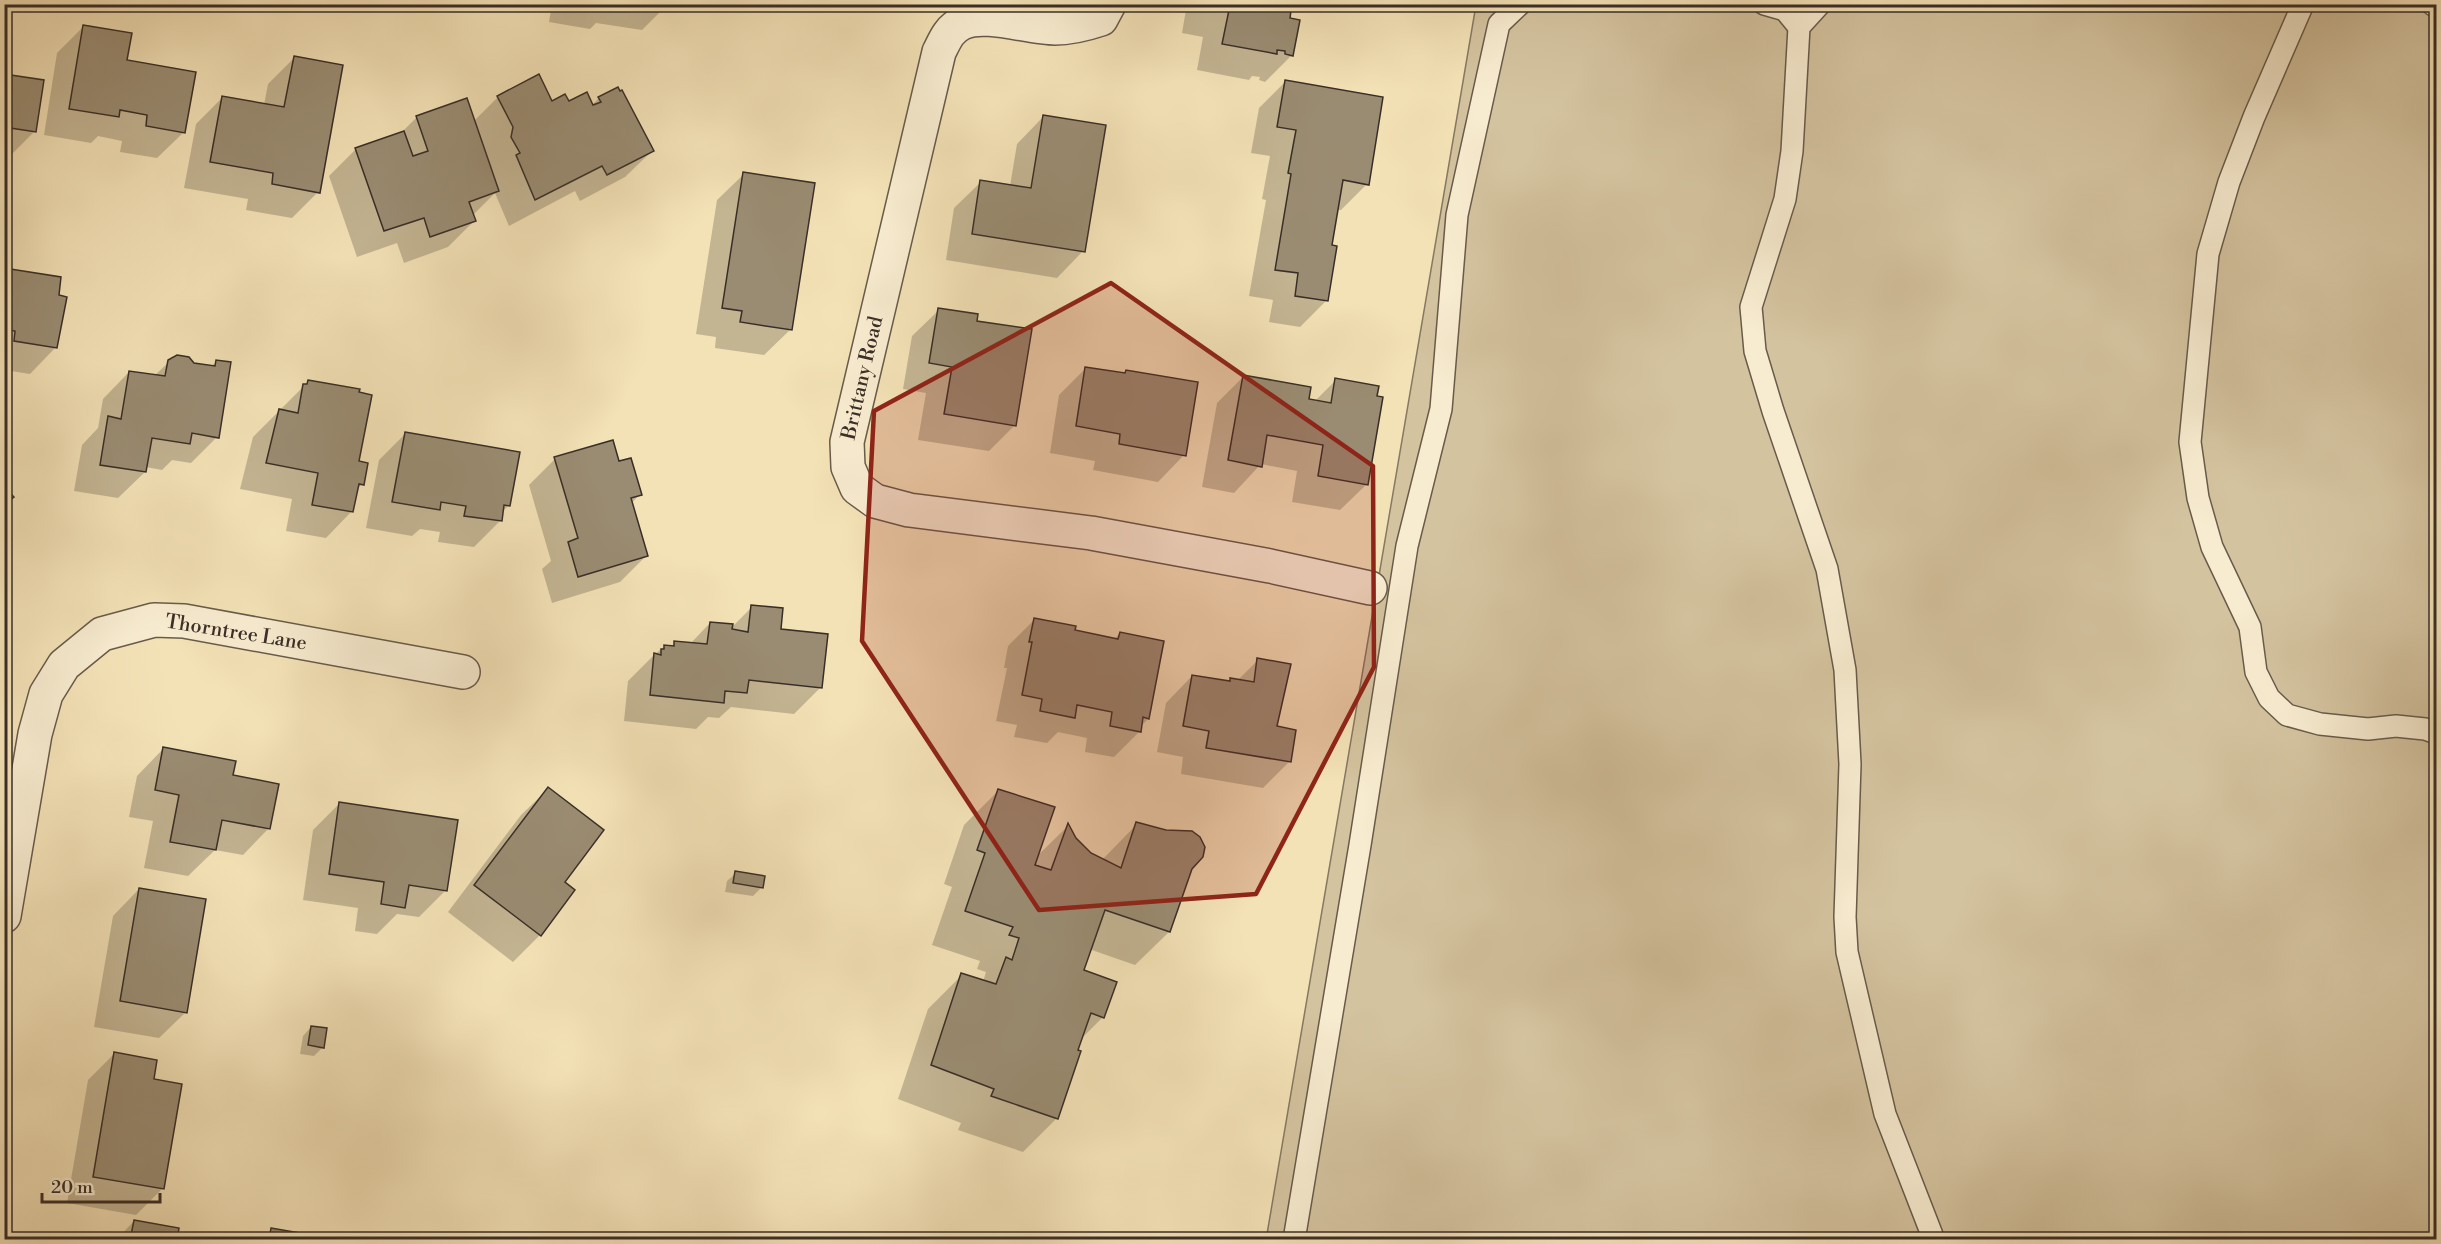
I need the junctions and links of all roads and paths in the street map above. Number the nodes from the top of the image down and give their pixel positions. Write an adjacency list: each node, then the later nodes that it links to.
1 (1109, 4): 10 (street, Brittany Road)
2 (1520, 4): 14 (lane)
3 (1764, 4): 9 (lane)
4 (1792, 4): 9 (lane)
5 (1820, 4): 9 (lane)
6 (2432, 4): 8 (lane)
7 (2304, 5): 12 (lane)
8 (2436, 7)
9 (1799, 27): 15 (lane)
10 (1370, 588)
11 (463, 672): 13 (street, Thorntree Lane)
12 (2436, 733)
13 (4, 916)
14 (1294, 1239)
15 (1934, 1239)

